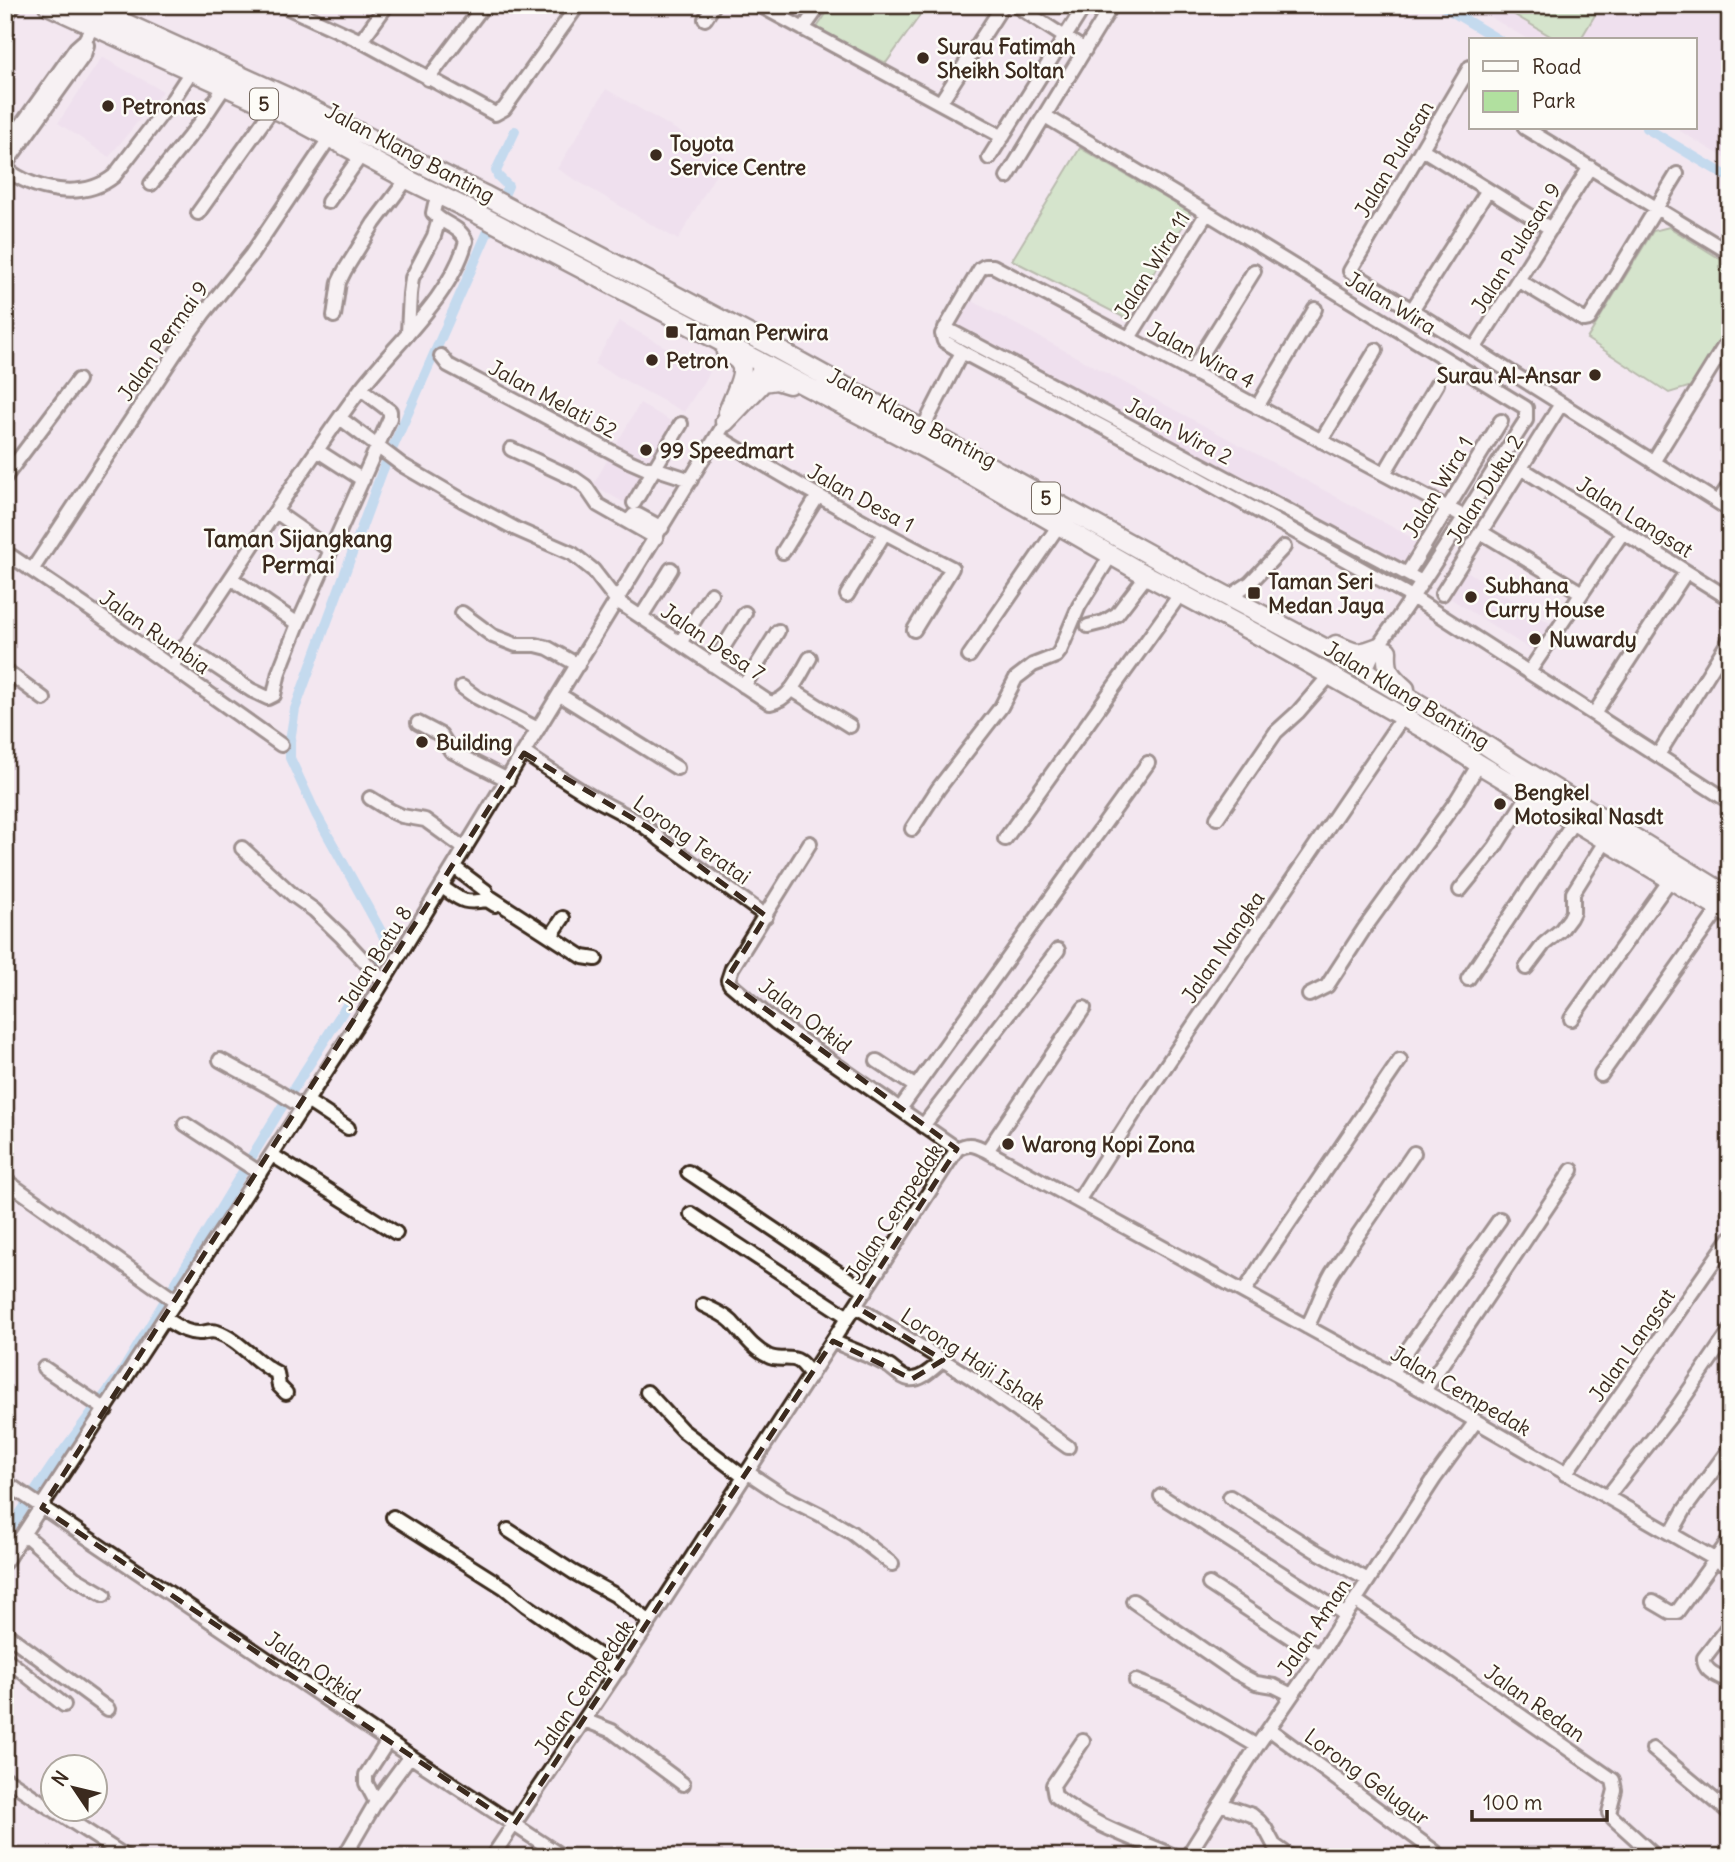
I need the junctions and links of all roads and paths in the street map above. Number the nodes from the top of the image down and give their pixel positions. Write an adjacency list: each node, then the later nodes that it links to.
1 (14, 5): 15 (street)
2 (48, 5): 18 (highway, Jalan Klang Banting / 5)
3 (85, 5): 59 (highway, Jalan Klang Banting / 5)
4 (387, 5): 20 (street)
5 (484, 5): 24 (street)
6 (578, 5): 24 (street)
7 (714, 5): 16 (street)
8 (759, 5): 17 (street)
9 (820, 5): 17 (street)
10 (1003, 5): 28 (street)
11 (1016, 5): 19 (street)
12 (1085, 5): 19 (street)
13 (1112, 5): 21 (street)
14 (286, 6): 20 (street)
15 (5, 17)
16 (705, 19)
17 (803, 29): 28 (street)
18 (89, 33): 23 (highway, Jalan Klang Banting / 5); 34 (street); 38 (street)
19 (1064, 36): 21 (street); 33 (street)
20 (361, 41): 24 (street)
21 (1085, 50): 30 (street)
22 (1469, 69): 26 (street, Jalan Pulasan)
23 (192, 70): 25 (highway, Jalan Klang Banting / 5); 38 (street)
24 (428, 79)
25 (225, 86): 29 (highway, Jalan Klang Banting / 5); 43 (street)
26 (1458, 87): 27 (street); 35 (street, Jalan Pulasan)
27 (1469, 94)
28 (940, 103): 33 (street)
29 (273, 108): 32 (highway, Jalan Klang Banting / 5); 48 (street)
30 (1045, 116): 41 (street); 49 (street, Jalan Wira)
31 (1528, 130): 39 (street)
32 (330, 136): 36 (highway, Jalan Klang Banting / 5); 114 (street, Jalan Permai 9)
33 (1003, 136): 37 (street)
34 (5, 148)
35 (1422, 149): 44 (street); 57 (street, Jalan Pulasan)
36 (362, 154): 42 (highway, Jalan Klang Banting / 5); 46 (street)
37 (989, 158)
38 (5, 167)
39 (1590, 167): 47 (street); 51 (street, Jalan Pulasan 9)
40 (1677, 174): 47 (street)
41 (1007, 177)
42 (407, 179): 45 (highway, Jalan Klang Banting / 5); 58 (street)
43 (151, 184)
44 (1488, 190): 51 (street); 57 (street)
45 (442, 196): 50 (street); 56 (highway, Jalan Klang Banting / 5)
46 (328, 202)
47 (1657, 209): 52 (street); 54 (street)
48 (198, 213)
49 (1207, 213): 63 (street, Jalan Wira 11); 77 (street, Jalan Wira)
50 (439, 219): 60 (street); 60 (street)
51 (1551, 229): 54 (street, Jalan Pulasan 9)
52 (1730, 253)
53 (1254, 271): 69 (street)
54 (1518, 280): 64 (street, Jalan Pulasan 9)
55 (1315, 309): 75 (street)
56 (658, 310): 68 (highway, Jalan Klang Banting / 5); 81 (highway)
57 (1412, 310): 64 (street)
58 (334, 316)
59 (726, 322): 68 (highway); 73 (highway, Jalan Klang Banting / 5)
60 (408, 332): 72 (street)
61 (945, 335): 63 (street, Jalan Wira 4); 66 (street); 116 (street, Jalan Wira 2)
62 (1730, 337): 88 (street)
63 (1129, 338): 69 (street, Jalan Wira 4)
64 (1474, 349): 74 (street)
65 (1376, 350): 84 (street)
66 (962, 352): 82 (street); 126 (street)
67 (441, 356): 89 (street, Jalan Melati 52)
68 (762, 364): 73 (highway); 79 (highway, Jalan Klang Banting / 5); 81 (street, Jalan Batu 8)
69 (1191, 372): 75 (street, Jalan Wira 4)
70 (78, 380): 92 (street)
71 (1437, 384): 91 (street)
72 (361, 389): 76 (street); 85 (street)
73 (878, 404): 82 (highway, Jalan Klang Banting / 5)
74 (1561, 404): 83 (street, Jalan Duku 2); 88 (street)
75 (1257, 407): 84 (street, Jalan Wira 4)
76 (340, 418): 85 (street, Jalan Desa 7); 87 (street)
77 (1526, 420): 83 (street); 102 (street)
78 (1501, 421): 99 (street, Jalan Wira 1)
79 (875, 423): 81 (highway); 103 (highway, Jalan Klang Banting / 5)
80 (681, 424): 89 (street)
81 (721, 429): 94 (street, Jalan Batu 8); 96 (street, Jalan Desa 1)
82 (922, 430): 125 (highway, Jalan Klang Banting / 5)
83 (1544, 431): 90 (street, Jalan Duku 2)
84 (1321, 441): 91 (street, Jalan Wira 4)
85 (380, 448): 93 (street); 128 (street, Jalan Desa 7)
86 (511, 449): 106 (street)
87 (318, 451): 93 (street); 101 (street)
88 (1653, 462): 97 (street)
89 (654, 468): 94 (street, Jalan Melati 52); 98 (street)
90 (1521, 468): 104 (street, Jalan Duku 2); 105 (street, Jalan Langsat)
91 (1384, 474): 99 (street, Jalan Wira 4)
92 (5, 477)
93 (363, 480): 109 (street)
94 (691, 480): 106 (street, Jalan Batu 8)
95 (1730, 484): 97 (street)
96 (818, 496): 107 (street, Jalan Desa 1); 111 (street)
97 (1718, 502): 100 (street)
98 (634, 503)
99 (1447, 508): 102 (street, Jalan Wira 4); 116 (street, Jalan Wira 1)
100 (1730, 510)
101 (276, 512): 109 (street); 118 (street)
102 (1463, 516): 119 (street)
103 (1059, 525): 112 (highway, Jalan Klang Banting / 5); 142 (street)
104 (1481, 532): 121 (street); 123 (street, Jalan Duku 2)
105 (1623, 532): 115 (street, Jalan Langsat); 121 (street)
106 (659, 533): 128 (street, Jalan Batu 8)
107 (884, 534): 124 (street); 135 (street, Jalan Desa 1)
108 (1284, 547): 125 (street)
109 (330, 550): 133 (street)
110 (5, 552): 114 (street, Jalan Rumbia)
111 (783, 552)
112 (1111, 555): 117 (highway, Jalan Klang Banting / 5); 175 (street)
113 (671, 569): 132 (street)
114 (32, 570): 146 (street, Jalan Rumbia)
115 (1686, 572): 127 (street, Jalan Langsat); 156 (street)
116 (1407, 574): 119 (street, Jalan Wira 2)
117 (1147, 575): 120 (highway, Jalan Klang Banting / 5); 134 (street)
118 (232, 579): 133 (street); 140 (street)
119 (1422, 582): 126 (street)
120 (1181, 593): 137 (highway, Jalan Klang Banting / 5); 176 (street)
121 (1582, 593): 148 (street)
122 (711, 594): 139 (street)
123 (1442, 594)
124 (847, 595)
125 (1230, 597): 129 (highway, Jalan Klang Banting / 5)
126 (1412, 597): 141 (street); 148 (street)
127 (1730, 599)
128 (617, 601): 132 (street, Jalan Desa 7); 144 (street, Jalan Batu 8)
129 (1250, 607): 141 (highway); 149 (highway, Jalan Klang Banting / 5)
130 (462, 612): 144 (street)
131 (745, 613): 145 (street)
132 (641, 617): 139 (street, Jalan Desa 7)
133 (298, 624): 140 (street)
134 (1088, 626)
135 (914, 629)
136 (778, 631): 151 (street)
137 (1256, 633): 149 (highway); 150 (highway, Jalan Klang Banting / 5)
138 (1730, 639): 165 (street)
139 (680, 643): 145 (street, Jalan Desa 7)
140 (185, 646): 146 (street)
141 (1383, 649): 149 (street); 161 (highway)
142 (969, 656)
143 (810, 658): 153 (street, Jalan Desa 7)
144 (578, 665): 154 (street, Jalan Batu 8)
145 (712, 665): 151 (street, Jalan Desa 7)
146 (172, 667): 163 (street, Jalan Rumbia)
147 (5, 670): 155 (street)
148 (1529, 672): 156 (street)
149 (1367, 673): 161 (highway, Jalan Klang Banting / 5); 162 (highway)
150 (1330, 676): 157 (highway, Jalan Klang Banting / 5); 173 (street)
151 (744, 686): 153 (street, Jalan Desa 7)
152 (462, 687): 160 (street)
153 (791, 689): 159 (street)
154 (560, 695): 160 (street, Jalan Batu 8); 168 (street)
155 (44, 699)
156 (1594, 714): 165 (street)
157 (1402, 718): 162 (highway, Jalan Klang Banting / 5); 217 (street, Jalan Nangka)
158 (418, 723): 169 (street)
159 (850, 726)
160 (538, 729): 164 (street, Jalan Batu 8)
161 (1464, 731): 186 (highway, Jalan Klang Banting / 5)
162 (1433, 734): 167 (highway, Jalan Klang Banting / 5)
163 (281, 745)
164 (524, 753): 169 (street, Jalan Batu 8); 187 (street, Lorong Teratai)
165 (1658, 755): 171 (street)
166 (1148, 763): 203 (street)
167 (1479, 764): 170 (highway, Jalan Klang Banting / 5); 196 (street)
168 (677, 768)
169 (508, 780): 180 (street, Jalan Batu 8)
170 (1529, 794): 174 (highway, Jalan Klang Banting / 5); 184 (street)
171 (1727, 796)
172 (370, 799): 180 (street)
173 (1217, 818)
174 (1574, 821): 177 (highway, Jalan Klang Banting / 5); 195 (street)
175 (912, 829)
176 (1006, 839)
177 (1606, 840): 182 (highway, Jalan Klang Banting / 5); 193 (street)
178 (810, 843): 187 (street, Jalan Orkid)
179 (242, 848): 194 (street)
180 (465, 849): 181 (street, Jalan Batu 8)
181 (454, 867): 183 (street, Jalan Batu 8); 185 (street)
182 (1670, 880): 186 (highway, Jalan Klang Banting / 5); 198 (street)
183 (442, 887): 185 (street); 194 (street, Jalan Batu 8)
184 (1460, 890)
185 (487, 897): 189 (street); 190 (street)
186 (1726, 907): 202 (street)
187 (765, 916): 205 (street, Jalan Orkid)
188 (563, 918): 190 (street)
189 (519, 922)
190 (551, 936): 192 (street)
191 (1058, 950): 207 (street)
192 (596, 959)
193 (1526, 968)
194 (379, 976): 204 (street, Jalan Batu 8)
195 (1468, 979)
196 (1309, 995)
197 (1084, 1008): 210 (street)
198 (1571, 1019)
199 (220, 1060): 204 (street)
200 (1400, 1060): 223 (street)
201 (877, 1061): 203 (street)
202 (1601, 1075)
203 (916, 1087): 205 (street)
204 (302, 1104): 208 (street); 212 (street, Jalan Batu 8)
205 (900, 1109): 207 (street, Jalan Orkid)
206 (185, 1124): 213 (street)
207 (923, 1126): 209 (street, Jalan Orkid)
208 (348, 1128)
209 (957, 1149): 210 (street, Jalan Cempedak); 222 (street, Jalan Cempedak)
210 (987, 1151): 217 (street, Jalan Cempedak)
211 (1414, 1153): 228 (street)
212 (272, 1155): 213 (street, Jalan Batu 8); 220 (street)
213 (256, 1170): 224 (street, Jalan Batu 8)
214 (1572, 1170): 235 (street)
215 (688, 1172): 222 (street)
216 (5, 1181): 224 (street)
217 (1078, 1201): 223 (street, Jalan Cempedak)
218 (691, 1214): 226 (street, Lorong Haji Ishak)
219 (1500, 1219): 233 (street)
220 (396, 1233)
221 (1730, 1238): 242 (street, Jalan Langsat)
222 (866, 1291): 226 (street, Jalan Cempedak)
223 (1244, 1292): 228 (street, Jalan Cempedak)
224 (169, 1296): 227 (street, Jalan Batu 8)
225 (703, 1305): 234 (street)
226 (852, 1311): 230 (street, Jalan Cempedak); 231 (street, Lorong Haji Ishak)
227 (166, 1318): 237 (street); 238 (street, Jalan Batu 8)
228 (1307, 1327): 233 (street, Jalan Cempedak)
229 (1730, 1331): 247 (street)
230 (833, 1341): 231 (street); 234 (street, Jalan Cempedak)
231 (943, 1360): 240 (street, Lorong Haji Ishak)
232 (44, 1367): 238 (street)
233 (1391, 1373): 235 (street, Jalan Cempedak)
234 (811, 1375): 243 (street, Jalan Cempedak)
235 (1424, 1391): 239 (street, Jalan Cempedak)
236 (647, 1392): 243 (street)
237 (286, 1393)
238 (98, 1405): 248 (street, Jalan Batu 8)
239 (1476, 1421): 242 (street, Jalan Cempedak); 258 (street, Jalan Aman)
240 (1068, 1447)
241 (1730, 1448): 252 (street)
242 (1565, 1474): 247 (street, Jalan Cempedak)
243 (746, 1475): 256 (street); 265 (street, Jalan Cempedak)
244 (5, 1482): 248 (street, Jalan Orkid)
245 (1161, 1496): 264 (street)
246 (1230, 1497): 258 (street)
247 (1606, 1497): 252 (street, Jalan Cempedak)
248 (39, 1506): 251 (street, Jalan Batu 8); 278 (street, Jalan Orkid)
249 (393, 1517): 270 (street)
250 (508, 1530): 265 (street)
251 (24, 1534): 255 (street, Jalan Batu 8); 260 (street)
252 (1671, 1534): 254 (street, Jalan Cempedak)
253 (1730, 1539): 254 (street)
254 (1714, 1559): 257 (street, Jalan Cempedak); 263 (street)
255 (5, 1562)
256 (892, 1564)
257 (1730, 1568)
258 (1361, 1576): 261 (street, Jalan Aman)
259 (1209, 1584): 268 (street)
260 (104, 1595)
261 (1355, 1600): 264 (street, Jalan Aman); 299 (street, Jalan Redan)
262 (1133, 1601): 273 (street)
263 (1653, 1602)
264 (1339, 1611): 268 (street, Jalan Aman)
265 (650, 1622): 270 (street, Jalan Cempedak)
266 (1730, 1624): 272 (street)
267 (5, 1633): 275 (street)
268 (1316, 1654): 273 (street, Jalan Aman)
269 (5, 1658): 274 (street)
270 (618, 1670): 276 (street, Jalan Cempedak)
271 (1136, 1681): 280 (street)
272 (1730, 1682)
273 (1292, 1695): 277 (street, Jalan Aman)
274 (64, 1704)
275 (108, 1709)
276 (584, 1720): 284 (street); 290 (street, Jalan Cempedak)
277 (1269, 1728): 280 (street, Jalan Aman); 298 (street, Lorong Gelugur)
278 (388, 1741): 282 (street, Jalan Orkid); 286 (street)
279 (1083, 1741): 295 (street)
280 (1257, 1746): 287 (street, Jalan Aman)
281 (1653, 1749): 288 (street)
282 (410, 1756): 286 (street); 290 (street, Jalan Orkid)
283 (5, 1778): 285 (street)
284 (683, 1784)
285 (38, 1799)
286 (376, 1802): 292 (street)
287 (1220, 1804): 296 (street, Jalan Aman); 297 (street)
288 (1730, 1813)
289 (76, 1824): 291 (street)
290 (514, 1825): 293 (street, Jalan Cempedak); 294 (street, Jalan Orkid)
291 (125, 1856)
292 (344, 1857)
293 (492, 1857)
294 (563, 1857)
295 (1177, 1857)
296 (1187, 1857)
297 (1291, 1857)
298 (1442, 1857)
299 (1656, 1857)

